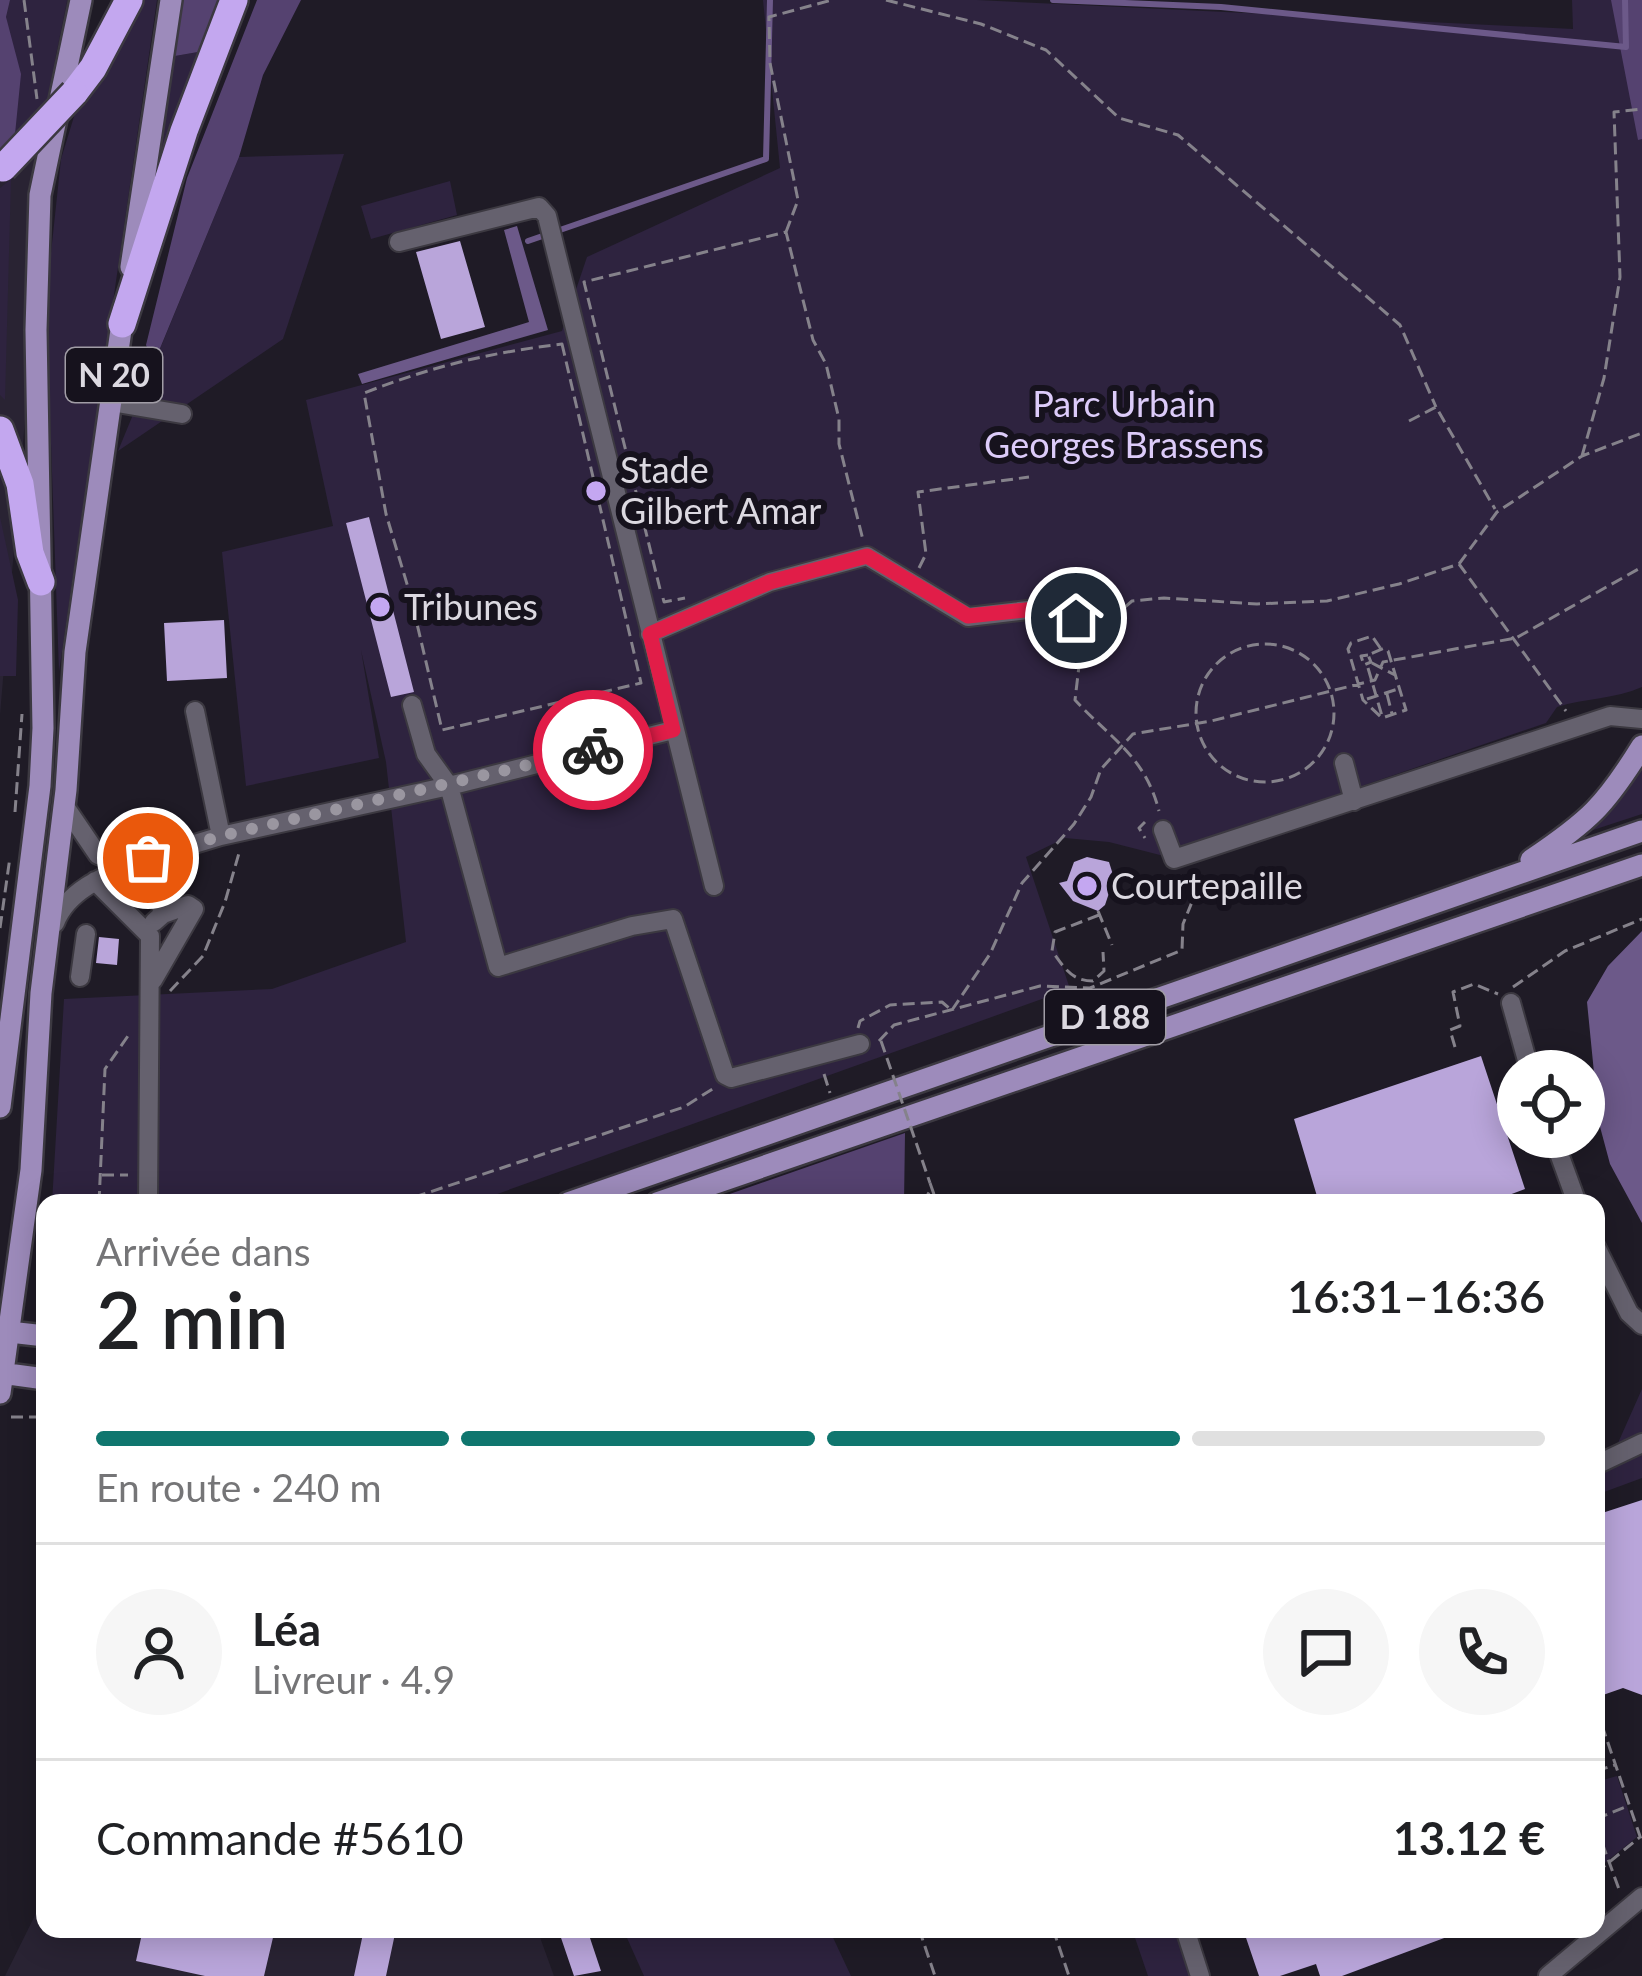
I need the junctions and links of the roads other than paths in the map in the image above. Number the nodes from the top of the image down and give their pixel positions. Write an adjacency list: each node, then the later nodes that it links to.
1 (81, 0): 11 (main road, N 20)
2 (129, 0): 5 (highway, bridge)
3 (171, 0): 7 (main road, N 20)
4 (234, 0): 7 (highway)
5 (1, 169)
6 (399, 242): 13 (street)
7 (122, 324): 8 (main road, N 20)
8 (110, 402): 9 (street); 22 (main road, N 20)
9 (182, 414)
10 (0, 430): 11 (highway)
11 (41, 582): 38 (main road, N 20)
12 (1098, 630): 13 (street)
13 (650, 634): 17 (street)
14 (412, 705): 20 (street)
15 (195, 711): 25 (street)
16 (1642, 719): 21 (street)
17 (673, 730): 20 (street); 30 (street)
18 (1642, 746): 28 (main road)
19 (1345, 763): 21 (street)
20 (449, 786): 25 (street); 39 (street)
21 (1354, 801): 23 (street)
22 (64, 805): 26 (street); 34 (main road, N 20)
23 (1163, 830)
24 (1642, 831): 28 (main road, D 188)
25 (221, 836): 26 (street)
26 (148, 858): 29 (street); 31 (street)
27 (1642, 865): 45 (main road, D 188)
28 (1505, 877): 44 (main road, D 188)
29 (95, 880): 32 (street); 34 (street)
30 (714, 886)
31 (163, 914): 32 (street); 36 (street)
32 (145, 931): 36 (street)
33 (86, 934): 35 (street)
34 (47, 945): 49 (main road, N 20)
35 (80, 977)
36 (151, 985): 43 (street)
37 (1511, 1003): 40 (street)
38 (5, 1009): 41 (main road, N 20)
39 (858, 1044)
40 (1524, 1050)
41 (0, 1107)
42 (1561, 1158): 46 (street)
43 (148, 1194)
44 (594, 1194)
45 (683, 1194)
46 (1574, 1194)
47 (1605, 1264): 48 (street)
48 (1642, 1325)
49 (5, 1331): 50 (main road); 52 (main road, N 20)
50 (36, 1335)
51 (36, 1379): 52 (main road)
52 (1, 1380)
53 (1642, 1443): 54 (street)
54 (1605, 1461)
55 (1635, 1903): 56 (street)
56 (1605, 1923)
57 (1188, 1938): 59 (street)
58 (1585, 1938): 60 (street)
59 (1200, 1976)
60 (1548, 1976)

